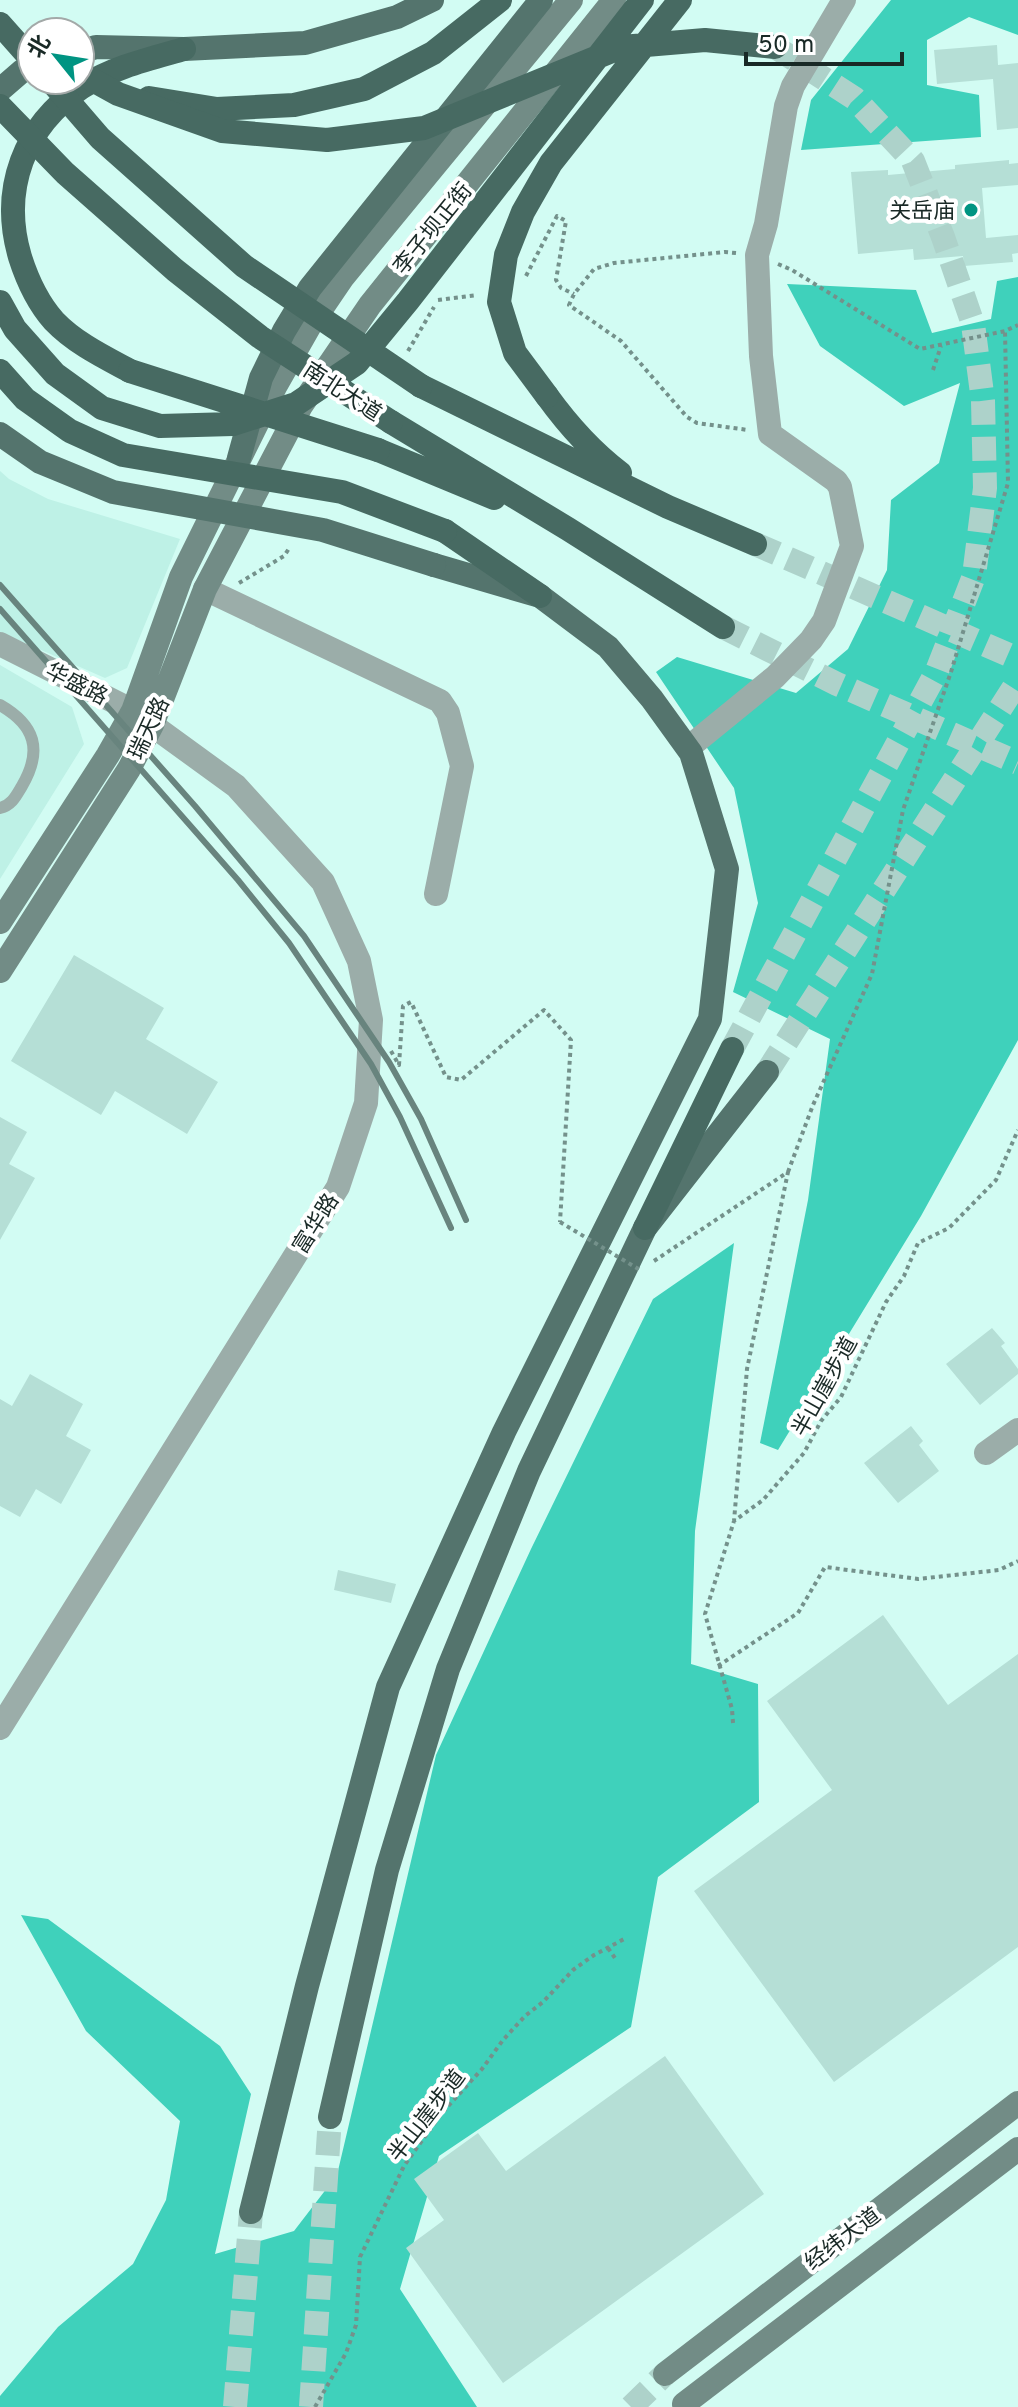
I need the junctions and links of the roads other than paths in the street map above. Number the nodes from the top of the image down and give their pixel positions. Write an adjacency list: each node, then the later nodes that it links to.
1 (432, 0): 11 (main road)
2 (500, 0): 15 (highway, bridge)
3 (541, 0): 21 (main road, bridge)
4 (571, 0): 21 (main road, 李子坝正街)
5 (614, 0): 22 (main road, 李子坝正街)
6 (642, 0): 18 (highway, bridge)
7 (680, 0): 23 (highway, bridge)
8 (844, 0): 32 (street)
9 (96, 47): 11 (main road)
10 (775, 47): 15 (highway, bridge)
11 (184, 49): 24 (highway, bridge)
12 (16, 76): 14 (main road)
13 (96, 82): 15 (highway, bridge)
14 (0, 90)
15 (118, 94)
16 (64, 96): 23 (highway, bridge)
17 (0, 106): 24 (highway, 南北大道, bridge)
18 (0, 302)
19 (0, 371): 27 (highway, bridge)
20 (0, 434): 27 (main road, bridge)
21 (239, 458): 31 (main road, 瑞天路)
22 (267, 469): 26 (main road, 瑞天路)
23 (668, 507): 25 (highway)
24 (568, 529): 28 (highway, 南北大道)
25 (755, 544)
26 (205, 589): 31 (main road, 瑞天路); 34 (street)
27 (540, 596): 32 (main road)
28 (723, 627)
29 (0, 644): 31 (street, 华盛路)
30 (0, 705): 33 (lane)
31 (142, 718): 35 (main road, 瑞天路); 36 (main road, 瑞天路); 42 (street, 富华路)
32 (688, 748): 46 (main road)
33 (0, 808)
34 (436, 894)
35 (0, 922)
36 (0, 971)
37 (732, 1049): 39 (highway)
38 (767, 1072): 39 (main road)
39 (645, 1228): 44 (main road)
40 (1018, 1430): 41 (street)
41 (986, 1453)
42 (0, 1728)
43 (1018, 2103): 47 (main road, 经纬大道)
44 (330, 2117)
45 (1018, 2149): 48 (main road, 经纬大道)
46 (251, 2212)
47 (665, 2374)
48 (684, 2404)

